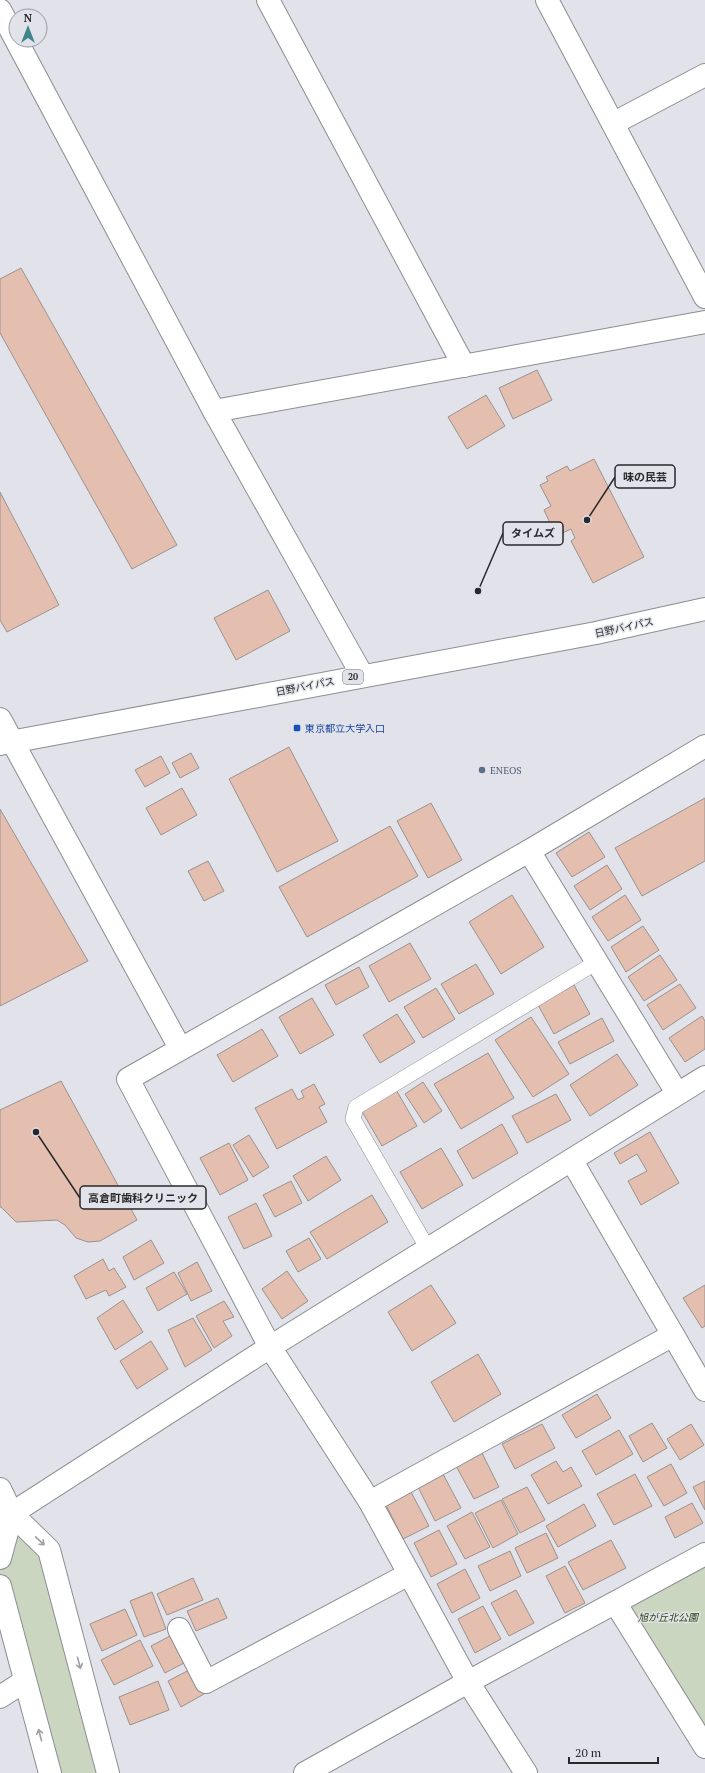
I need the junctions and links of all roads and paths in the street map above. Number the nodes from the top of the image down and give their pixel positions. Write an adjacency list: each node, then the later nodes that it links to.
1 (268, 0): 8 (main road)
2 (547, 0): 5 (main road)
3 (0, 10): 9 (main road)
4 (705, 75): 5 (main road)
5 (614, 123): 6 (main road)
6 (705, 297)
7 (705, 322): 8 (main road)
8 (464, 366): 9 (main road)
9 (214, 411): 11 (main road)
10 (705, 609): 11 (main road, 日野バイパス / 20)
11 (362, 676): 13 (main road, 日野バイパス / 20)
12 (0, 719): 13 (main road)
13 (6, 743): 17 (main road)
14 (705, 746): 15 (main road)
15 (529, 851): 16 (main road); 17 (main road)
16 (597, 962): 19 (main road); 21 (lane)
17 (180, 1048): 23 (main road)
18 (705, 1077): 19 (main road)
19 (678, 1093): 20 (main road)
20 (572, 1161): 21 (main road); 22 (main road)
21 (428, 1249): 23 (main road)
22 (673, 1335): 24 (main road); 26 (main road)
23 (270, 1347): 26 (main road); 27 (main road)
24 (705, 1390)
25 (0, 1489): 27 (main road)
26 (370, 1502): 30 (main road)
27 (6, 1518): 29 (main road); 39 (main road, one-way to 39)
28 (705, 1554): 32 (main road)
29 (0, 1558)
30 (409, 1574): 33 (main road); 35 (main road)
31 (0, 1586): 34 (main road)
32 (616, 1604): 35 (main road); 37 (main road)
33 (179, 1629)
34 (25, 1681): 36 (main road); 38 (main road, one-way to 34)
35 (468, 1682): 40 (main road); 41 (main road)
36 (0, 1697)
37 (705, 1747)
38 (50, 1773)
39 (108, 1773)
40 (305, 1773)
41 (526, 1773)

